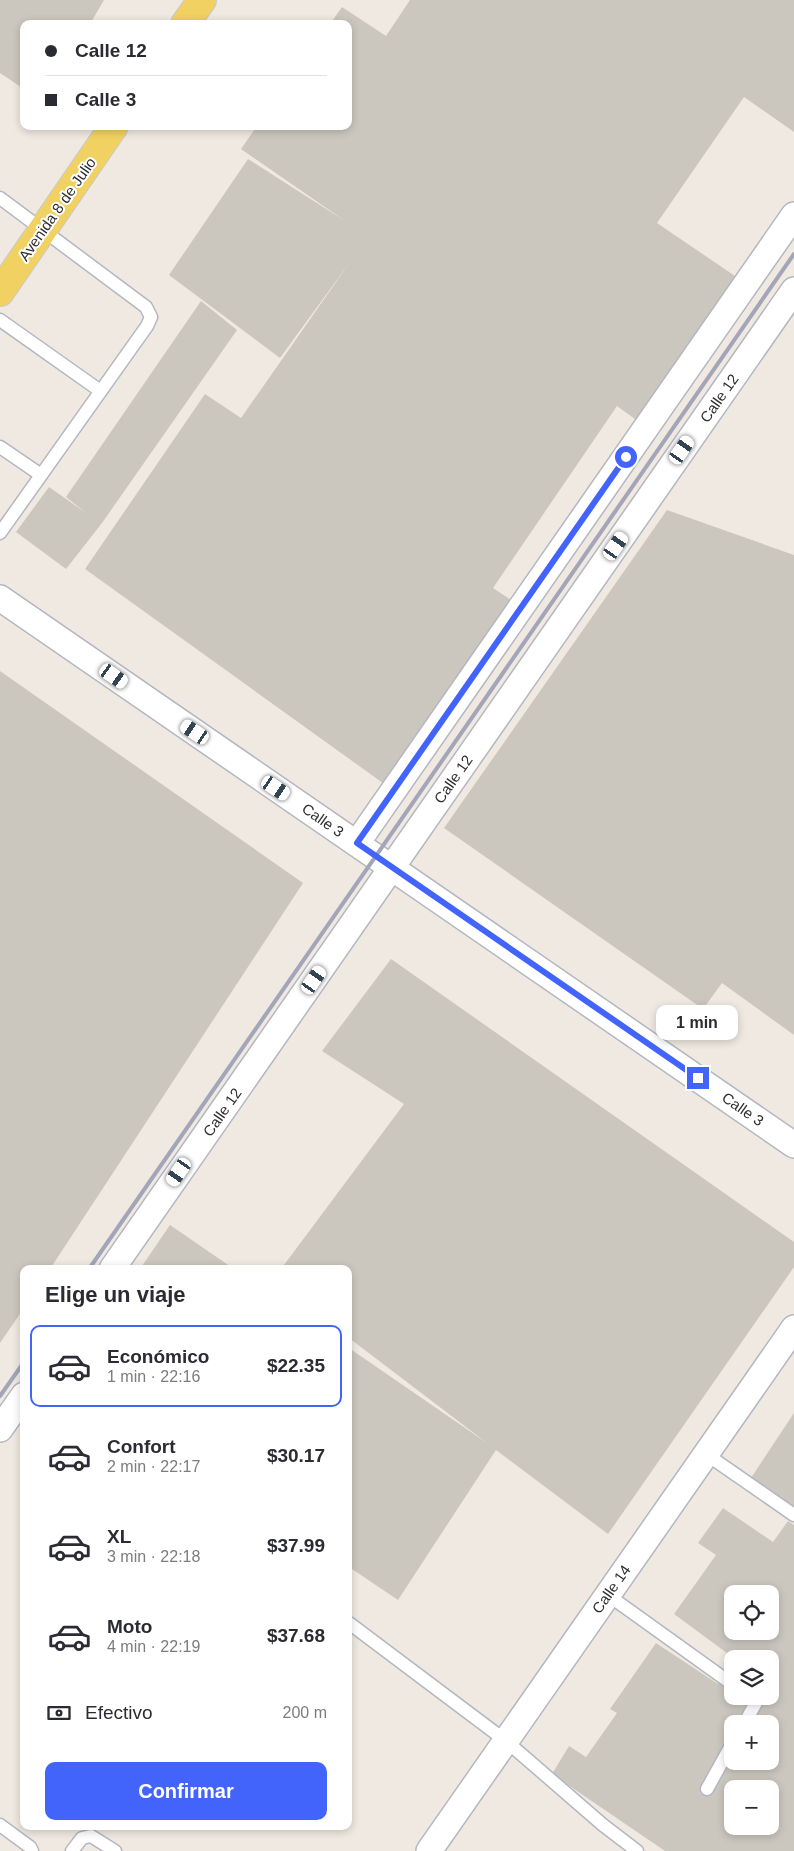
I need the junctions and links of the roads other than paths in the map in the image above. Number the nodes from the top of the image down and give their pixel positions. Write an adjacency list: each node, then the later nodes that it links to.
1 (202, 0): 2 (main road)
2 (188, 20)
3 (111, 130): 6 (main road, Avenida 8 de Julio)
4 (0, 198): 6 (lane)
5 (794, 215): 15 (street)
6 (42, 230): 8 (main road, Avenida 8 de Julio); 10 (lane)
7 (794, 290): 16 (street, Calle 12)
8 (0, 292)
9 (0, 320): 10 (lane)
10 (99, 390): 12 (lane)
11 (0, 447): 12 (lane)
12 (41, 475): 13 (lane)
13 (0, 533)
14 (0, 598): 15 (street, Calle 3)
15 (357, 843): 16 (street, Calle 3)
16 (392, 867): 17 (street, Calle 3); 18 (street, Calle 12)
17 (794, 1144)
18 (115, 1265)
19 (794, 1328): 22 (street, Calle 14)
20 (20, 1401): 21 (street)
21 (0, 1429)
22 (706, 1454): 23 (lane); 24 (street, Calle 14)
23 (794, 1515)
24 (608, 1595): 26 (lane); 27 (street, Calle 14)
25 (352, 1625): 27 (lane)
26 (724, 1678)
27 (506, 1741): 34 (street, Calle 14); 35 (lane)
28 (724, 1758): 29 (lane)
29 (707, 1789)
30 (0, 1825): 31 (lane)
31 (32, 1851)
32 (72, 1851): 33 (lane)
33 (115, 1851)
34 (429, 1851)
35 (637, 1851)

